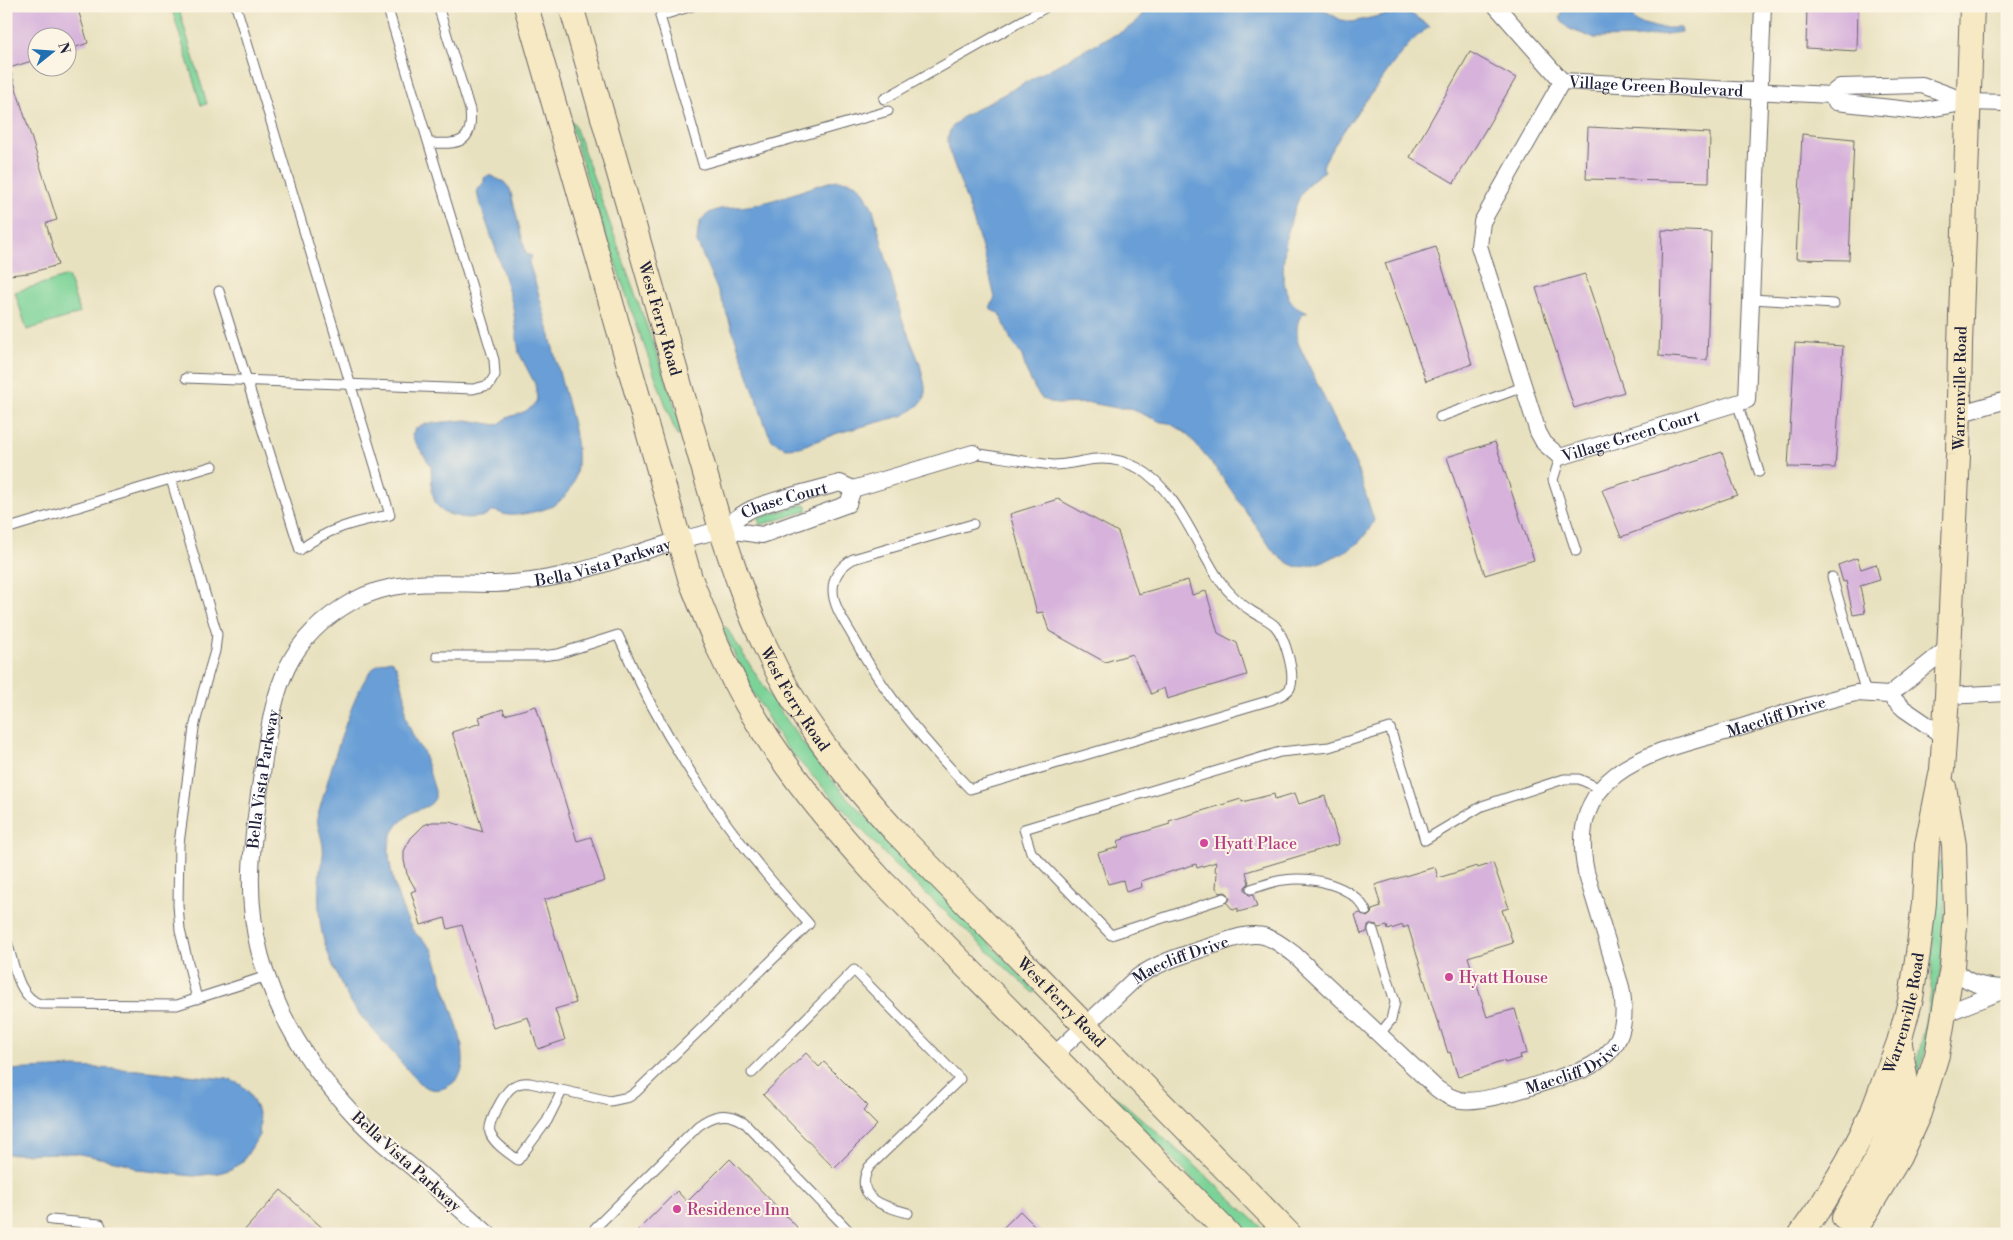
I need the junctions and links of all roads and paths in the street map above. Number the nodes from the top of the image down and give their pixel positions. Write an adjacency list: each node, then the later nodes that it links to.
1 (236, 6): 24 (lane)
2 (387, 6): 18 (lane)
3 (438, 6): 18 (lane)
4 (526, 6): 39 (main road)
5 (571, 6): 38 (main road, West Ferry Road)
6 (692, 6): 17 (lane)
7 (1048, 6): 14 (lane)
8 (1496, 6): 11 (street, Village Green Boulevard)
9 (1763, 6): 12 (street, Village Green Boulevard)
10 (1972, 6): 15 (main road, Warrenville Road)
11 (1562, 81): 12 (street, Village Green Boulevard); 25 (street, Village Green Court)
12 (1760, 92): 13 (street, Village Green Boulevard); 20 (street)
13 (1830, 95): 15 (street, Village Green Boulevard); 15 (street, Village Green Boulevard)
14 (884, 100)
15 (1968, 102): 16 (street); 28 (main road, Warrenville Road)
16 (2007, 103)
17 (888, 111)
18 (428, 143): 24 (lane)
19 (219, 291): 23 (lane)
20 (1751, 300): 21 (lane); 27 (street)
21 (1834, 304)
22 (186, 378): 23 (lane)
23 (247, 382): 24 (lane); 24 (lane)
24 (350, 384)
25 (1523, 387): 29 (lane); 31 (street, Village Green Court)
26 (2007, 400): 28 (street)
27 (1737, 402): 31 (street, Village Green Court); 33 (lane)
28 (1958, 414): 42 (main road, Warrenville Road)
29 (1440, 417)
30 (973, 453): 35 (street, Chase Court); 36 (lane)
31 (1560, 457): 40 (lane)
32 (213, 466): 34 (lane)
33 (1759, 472)
34 (171, 479): 37 (lane); 59 (lane)
35 (853, 489): 38 (street, Chase Court); 38 (street, Chase Court)
36 (973, 524)
37 (6, 529)
38 (721, 529): 39 (street, Chase Court); 61 (main road, West Ferry Road)
39 (678, 540): 57 (street, Bella Vista Parkway); 64 (main road)
40 (1576, 551)
41 (1832, 577): 44 (lane)
42 (1949, 647): 46 (street); 47 (main road, Warrenville Road)
43 (437, 656): 66 (lane)
44 (1866, 693): 46 (street, Maecliff Drive); 50 (street, Maecliff Drive)
45 (2007, 693): 47 (street)
46 (1889, 695): 48 (street)
47 (1947, 696): 48 (main road, Warrenville Road)
48 (1944, 740): 49 (main road, Warrenville Road)
49 (1942, 770): 56 (main road, Warrenville Road); 63 (main road, Warrenville Road)
50 (1601, 789): 52 (lane); 62 (street, Maecliff Drive)
51 (1251, 889): 53 (lane)
52 (1224, 898)
53 (1366, 911)
54 (1373, 930): 62 (lane)
55 (6, 938): 59 (lane)
56 (1952, 967): 58 (street); 60 (main road, Warrenville Road)
57 (267, 976): 59 (lane); 71 (street, Bella Vista Parkway)
58 (2007, 989): 60 (street)
59 (197, 999)
60 (1944, 1014): 69 (main road, Warrenville Road)
61 (1085, 1025): 62 (street, Maecliff Drive); 64 (street, Maecliff Drive); 75 (main road, West Ferry Road)
62 (1379, 1035)
63 (1899, 1042): 76 (main road, Warrenville Road); 77 (main road)
64 (1054, 1055): 74 (main road)
65 (752, 1073): 67 (lane)
66 (562, 1091): 66 (lane)
67 (908, 1213)
68 (51, 1220): 70 (lane)
69 (1862, 1228)
70 (104, 1234)
71 (488, 1234)
72 (600, 1234): 73 (lane)
73 (852, 1234)
74 (1229, 1234)
75 (1289, 1234)
76 (1801, 1234)
77 (1841, 1234)

